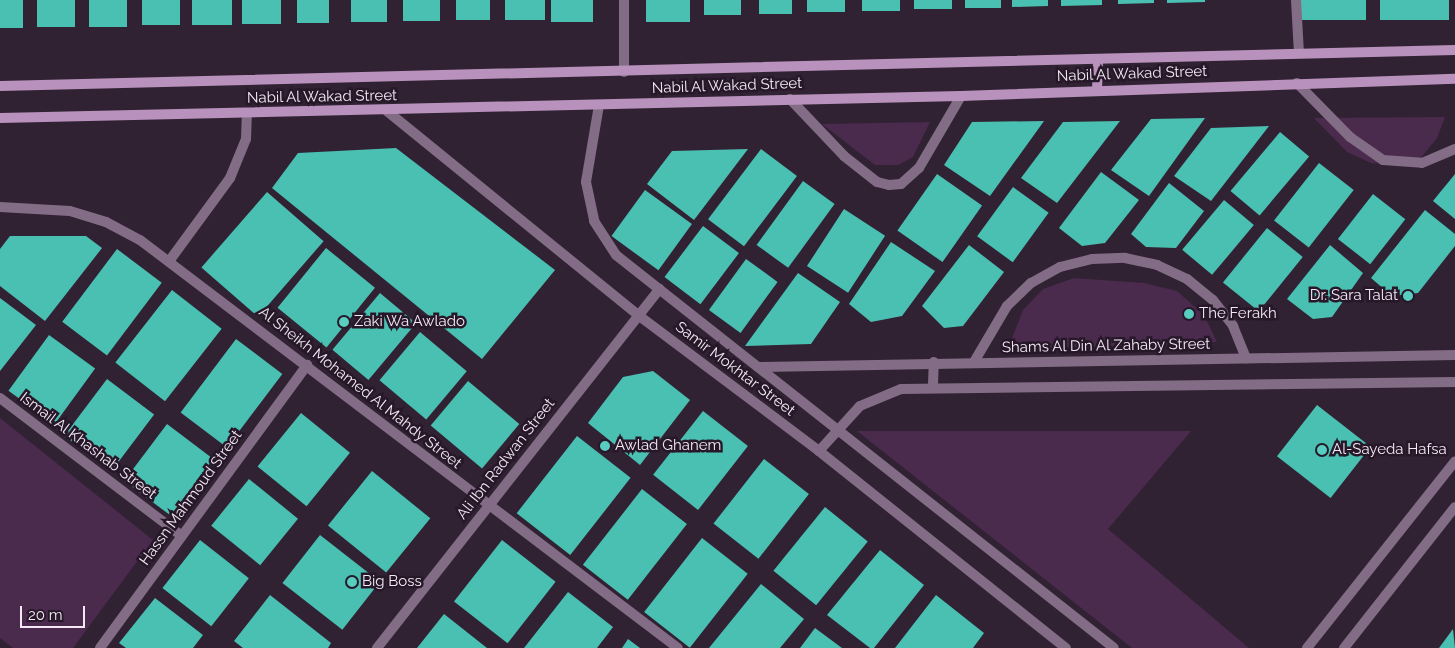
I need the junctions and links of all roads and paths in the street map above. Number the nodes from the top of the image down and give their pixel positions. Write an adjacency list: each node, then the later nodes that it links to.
1 (624, 0): 6 (street)
2 (1296, 0): 4 (street)
3 (1455, 50): 4 (street, Nabil Al Wakad Street)
4 (1299, 53): 5 (street, Nabil Al Wakad Street)
5 (1098, 60): 6 (street, Nabil Al Wakad Street); 10 (street)
6 (624, 72): 9 (street, Nabil Al Wakad Street)
7 (1455, 78): 8 (street, Nabil Al Wakad Street)
8 (1297, 83): 10 (street, Nabil Al Wakad Street); 17 (street)
9 (0, 86)
10 (1097, 91): 11 (street, Nabil Al Wakad Street)
11 (961, 96): 12 (street, Nabil Al Wakad Street); 12 (street)
12 (790, 99): 13 (street, Nabil Al Wakad Street)
13 (599, 105): 14 (street, Nabil Al Wakad Street); 20 (street, Samir Mokhtar Street)
14 (387, 111): 15 (street, Nabil Al Wakad Street); 21 (street, Samir Mokhtar Street)
15 (248, 114): 16 (street, Nabil Al Wakad Street); 19 (street)
16 (0, 118)
17 (1455, 149)
18 (0, 207): 19 (street, Al Sheikh Mohamed Al Mahdy Street)
19 (170, 260): 26 (street, Al Sheikh Mohamed Al Mahdy Street)
20 (659, 289): 21 (street, Ali Ibn Radwan Street); 27 (street, Samir Mokhtar Street)
21 (638, 315): 32 (street, Samir Mokhtar Street); 34 (street, Ali Ibn Radwan Street)
22 (1455, 355): 23 (street, Shams Al Din Al Zahaby Street)
23 (1246, 359): 25 (street, Shams Al Din Al Zahaby Street); 25 (street)
24 (934, 362): 25 (street, Shams Al Din Al Zahaby Street); 27 (street, Shams Al Din Al Zahaby Street); 29 (street)
25 (974, 362)
26 (307, 365): 34 (street, Al Sheikh Mohamed Al Mahdy Street); 36 (street, Hassn Mahmoud Street)
27 (758, 367): 31 (street, Samir Mokhtar Street)
28 (1455, 382): 29 (street)
29 (933, 385): 31 (street)
30 (0, 398): 36 (street, Ismail Al Khashab Street)
31 (837, 430): 32 (street); 41 (street, Samir Mokhtar Street)
32 (819, 451): 40 (street, Samir Mokhtar Street)
33 (1455, 461): 42 (street)
34 (488, 506): 38 (street, Ali Ibn Radwan Street); 39 (street, Al Sheikh Mohamed Al Mahdy Street)
35 (1455, 508): 43 (street)
36 (182, 536): 37 (street, Hassn Mahmoud Street)
37 (100, 648)
38 (377, 648)
39 (678, 648)
40 (1066, 648)
41 (1114, 648)
42 (1307, 648)
43 (1344, 648)

